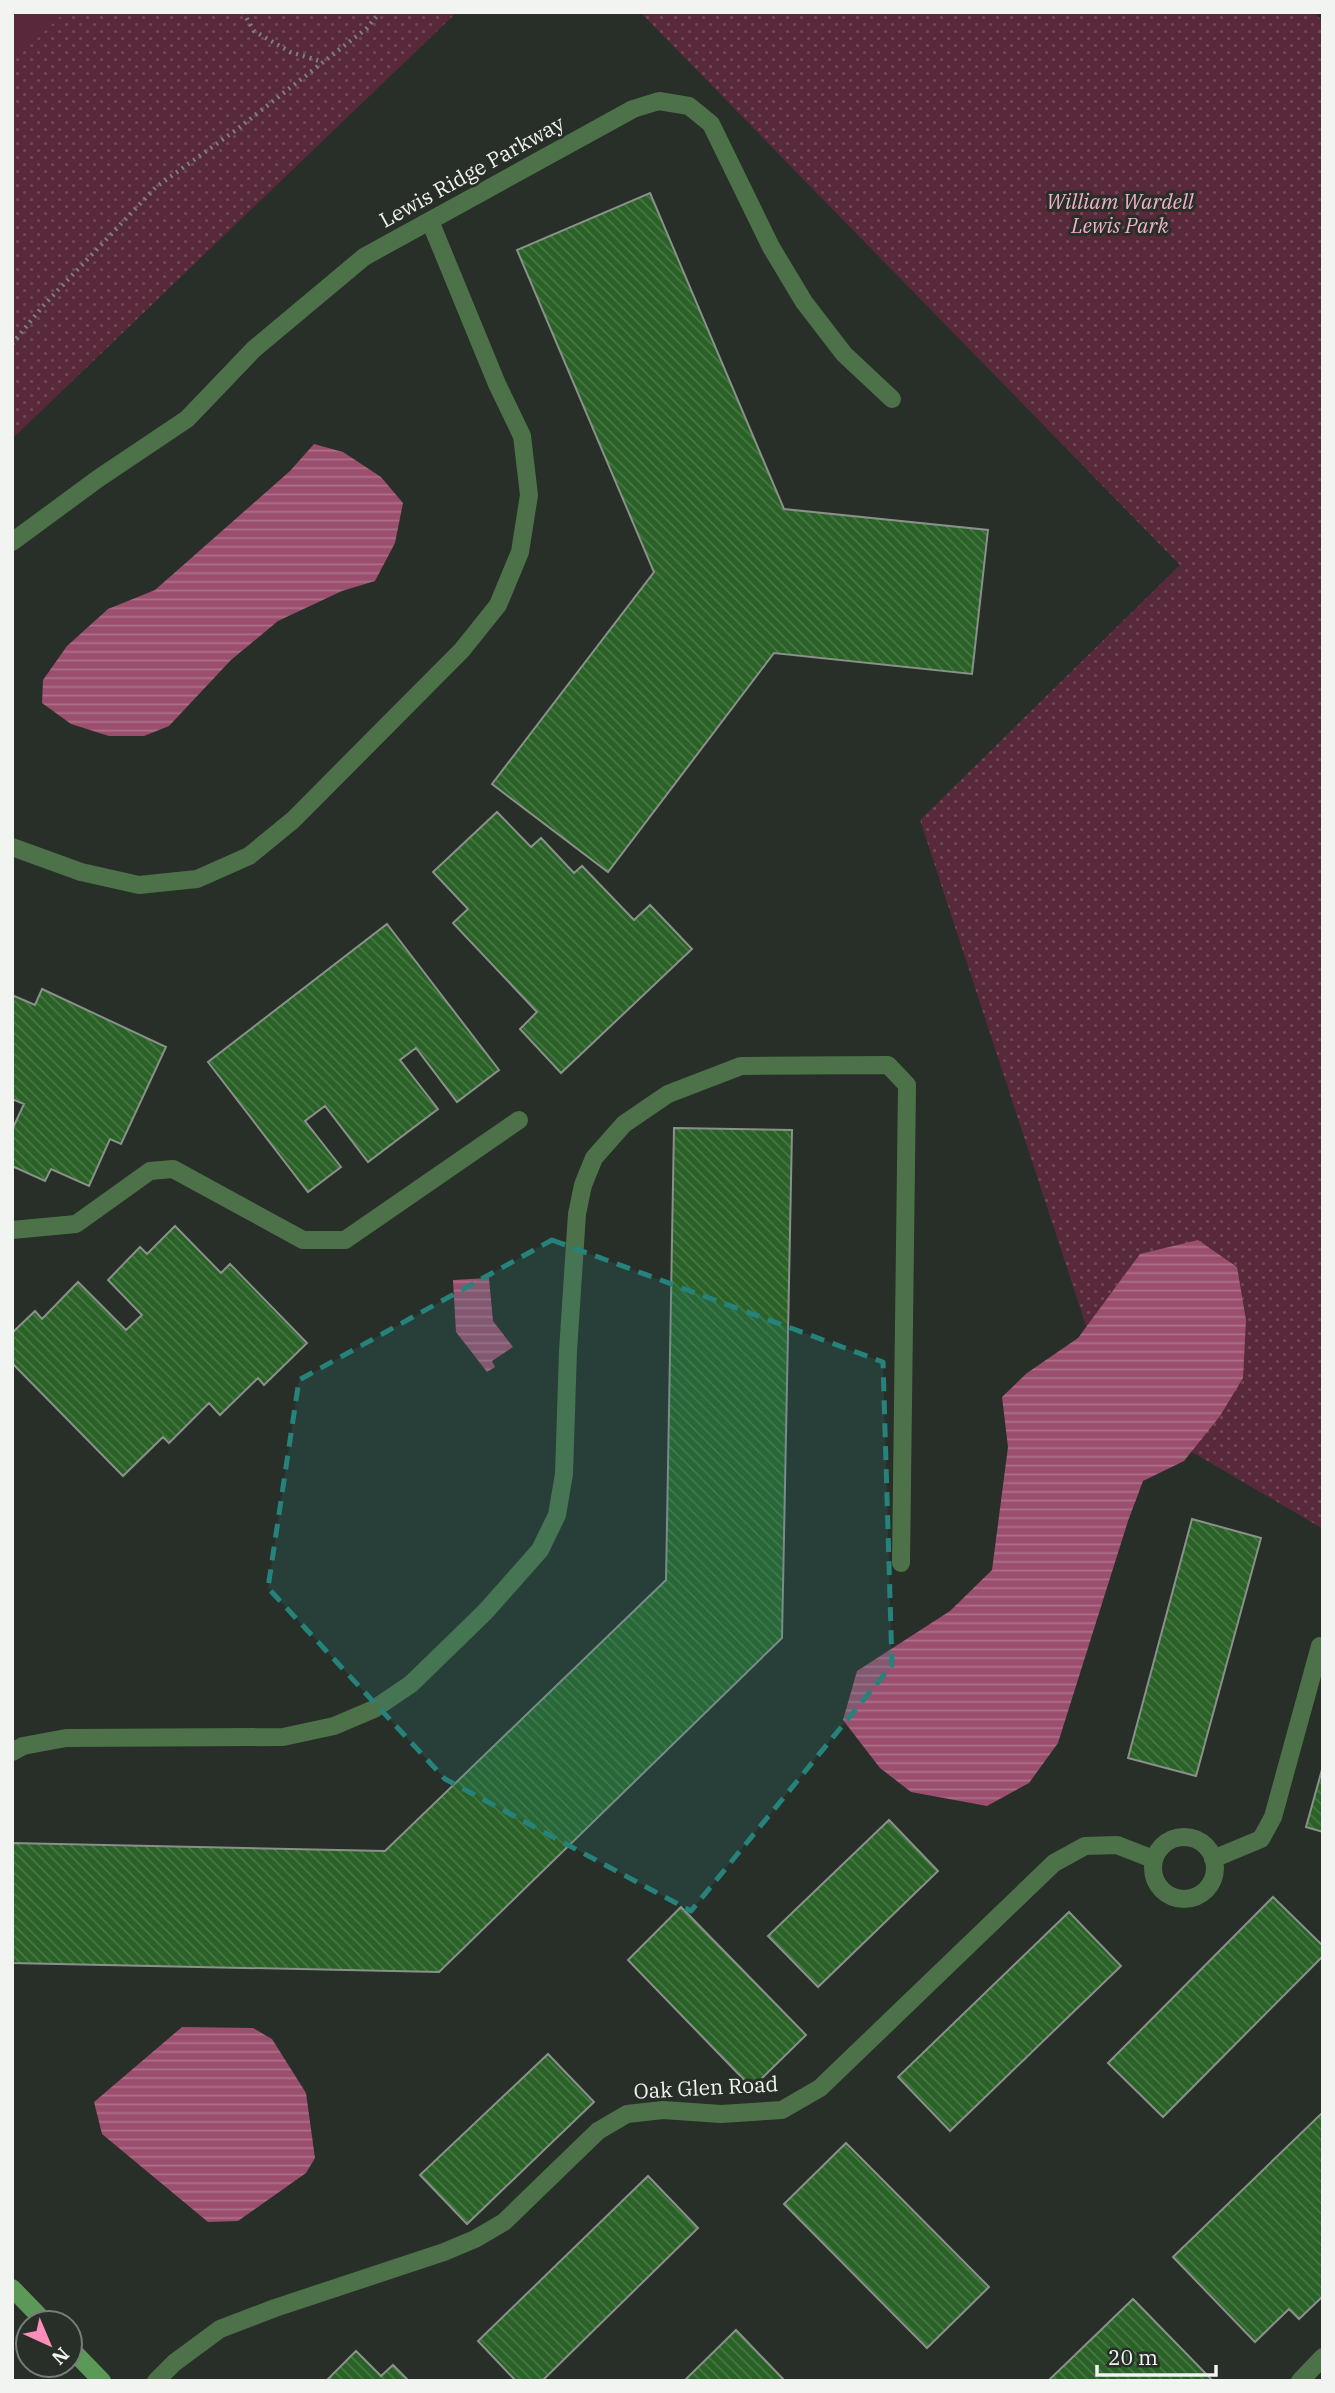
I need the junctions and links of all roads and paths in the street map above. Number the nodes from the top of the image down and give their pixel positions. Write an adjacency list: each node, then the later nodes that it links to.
1 (243, 12): 3 (path)
2 (380, 12): 3 (path)
3 (324, 62): 5 (path)
4 (430, 221): 6 (street, Lewis Ridge Parkway); 7 (street, Lewis Ridge Parkway); 8 (street)
5 (12, 344)
6 (892, 399)
7 (12, 542)
8 (12, 847)
9 (519, 1120): 10 (street)
10 (12, 1230)
11 (901, 1563): 13 (street)
12 (1321, 1646): 14 (street)
13 (12, 1752)
14 (1213, 1859): 15 (street); 15 (street)
15 (1153, 1860): 21 (street, Oak Glen Road)
16 (12, 2288): 17 (street)
17 (32, 2309)
18 (1323, 2357): 22 (street)
19 (84, 2362): 20 (street)
20 (102, 2381)
21 (156, 2381)
22 (1300, 2381)

